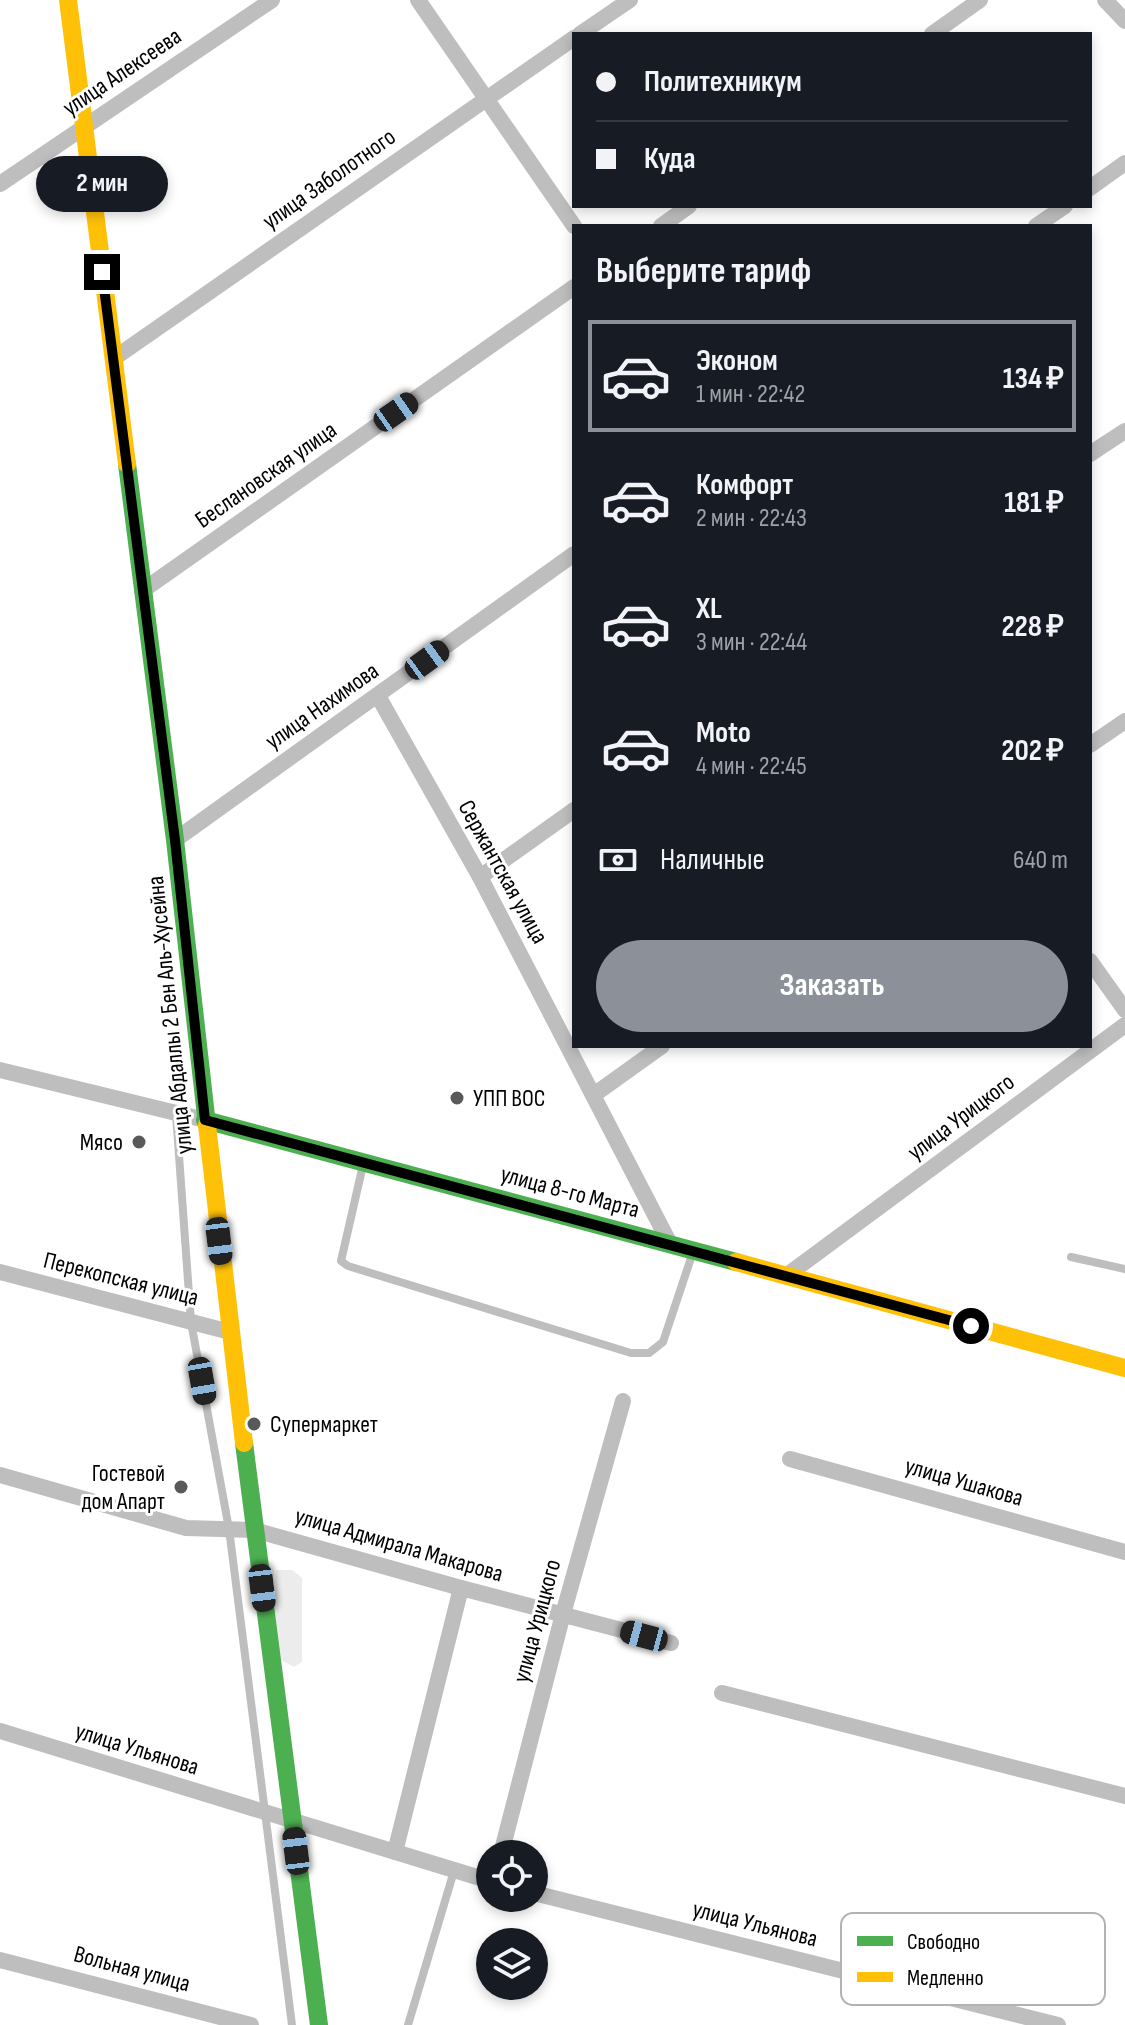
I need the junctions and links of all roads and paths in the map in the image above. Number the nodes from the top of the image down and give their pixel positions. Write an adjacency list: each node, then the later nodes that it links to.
1 (68, 0): 12 (main road, улица Абдаллы 2 Бен Аль-Хусейна)
2 (272, 0): 12 (street, улица Алексеева)
3 (418, 0): 11 (street)
4 (630, 0): 8 (street)
5 (980, 0): 9 (street)
6 (1105, 0): 7 (street)
7 (1125, 21)
8 (583, 32)
9 (935, 32)
10 (572, 39): 11 (street, улица Заболотного)
11 (485, 99): 18 (street); 22 (street, улица Заболотного)
12 (84, 127): 14 (street, улица Алексеева); 22 (main road, улица Абдаллы 2 Бен Аль-Хусейна)
13 (1125, 163): 15 (street)
14 (0, 184)
15 (1092, 187)
16 (686, 208): 19 (street)
17 (1062, 208): 20 (street)
18 (573, 224)
19 (664, 224)
20 (1039, 224)
21 (572, 288): 26 (street, Беслановская улица)
22 (113, 359): 26 (main road, улица Абдаллы 2 Бен Аль-Хусейна)
23 (1125, 431): 24 (street)
24 (1092, 453)
25 (572, 555): 27 (street, улица Нахимова)
26 (142, 591): 31 (main road, улица Абдаллы 2 Бен Аль-Хусейна)
27 (378, 696): 31 (street, улица Нахимова); 32 (street, Сержантская улица)
28 (1125, 721): 29 (street)
29 (1092, 744)
30 (572, 811): 32 (street)
31 (175, 840): 41 (main road, улица Абдаллы 2 Бен Аль-Хусейна)
32 (480, 877): 39 (street, Сержантская улица)
33 (1092, 965): 34 (street)
34 (1124, 1022): 35 (street, улица Урицкого)
35 (1092, 1046)
36 (659, 1048): 39 (street)
37 (1089, 1048): 48 (street, улица Урицкого)
38 (0, 1070): 40 (street, улица 8-го Марта)
39 (595, 1094): 43 (street, Сержантская улица)
40 (176, 1113): 41 (street, улица 8-го Марта); 49 (lane)
41 (205, 1120): 42 (main road, улица 8-го Марта); 50 (main road, улица Абдаллы 2 Бен Аль-Хусейна)
42 (364, 1161): 43 (main road, улица 8-го Марта); 44 (lane)
43 (670, 1244): 44 (main road, улица 8-го Марта)
44 (694, 1252): 48 (main road, улица 8-го Марта)
45 (1071, 1257): 46 (lane)
46 (1125, 1269)
47 (0, 1272): 49 (street, Перекопская улица)
48 (786, 1276): 51 (main road, улица 8-го Марта)
49 (191, 1322): 50 (street, Перекопская улица); 55 (lane)
50 (230, 1332): 56 (main road, улица Абдаллы 2 Бен Аль-Хусейна)
51 (1125, 1368)
52 (623, 1401): 59 (street, улица Урицкого)
53 (790, 1459): 57 (street, улица Ушакова)
54 (0, 1475): 55 (street, улица Адмирала Макарова)
55 (229, 1529): 56 (street, улица Адмирала Макарова); 64 (lane)
56 (254, 1530): 58 (street, улица Адмирала Макарова); 65 (main road, улица Абдаллы 2 Бен Аль-Хусейна)
57 (1125, 1552)
58 (461, 1588): 59 (street, улица Адмирала Макарова); 67 (street)
59 (563, 1614): 60 (street, улица Адмирала Макарова); 66 (street, улица Урицкого)
60 (671, 1643)
61 (722, 1693): 63 (street)
62 (0, 1731): 64 (street, улица Ульянова)
63 (1125, 1796)
64 (266, 1813): 65 (street, улица Ульянова); 75 (lane)
65 (292, 1821): 67 (street, улица Ульянова); 76 (main road, улица Абдаллы 2 Бен Аль-Хусейна)
66 (505, 1840)
67 (395, 1852): 68 (street, улица Ульянова)
68 (454, 1871): 69 (street, улица Ульянова); 77 (lane)
69 (476, 1877)
70 (548, 1897): 72 (street, улица Ульянова)
71 (0, 1960): 74 (street, Вольная улица)
72 (841, 1970)
73 (979, 2005): 78 (street, улица Ульянова)
74 (251, 2025)
75 (292, 2025)
76 (319, 2025)
77 (408, 2025)
78 (1058, 2025)

